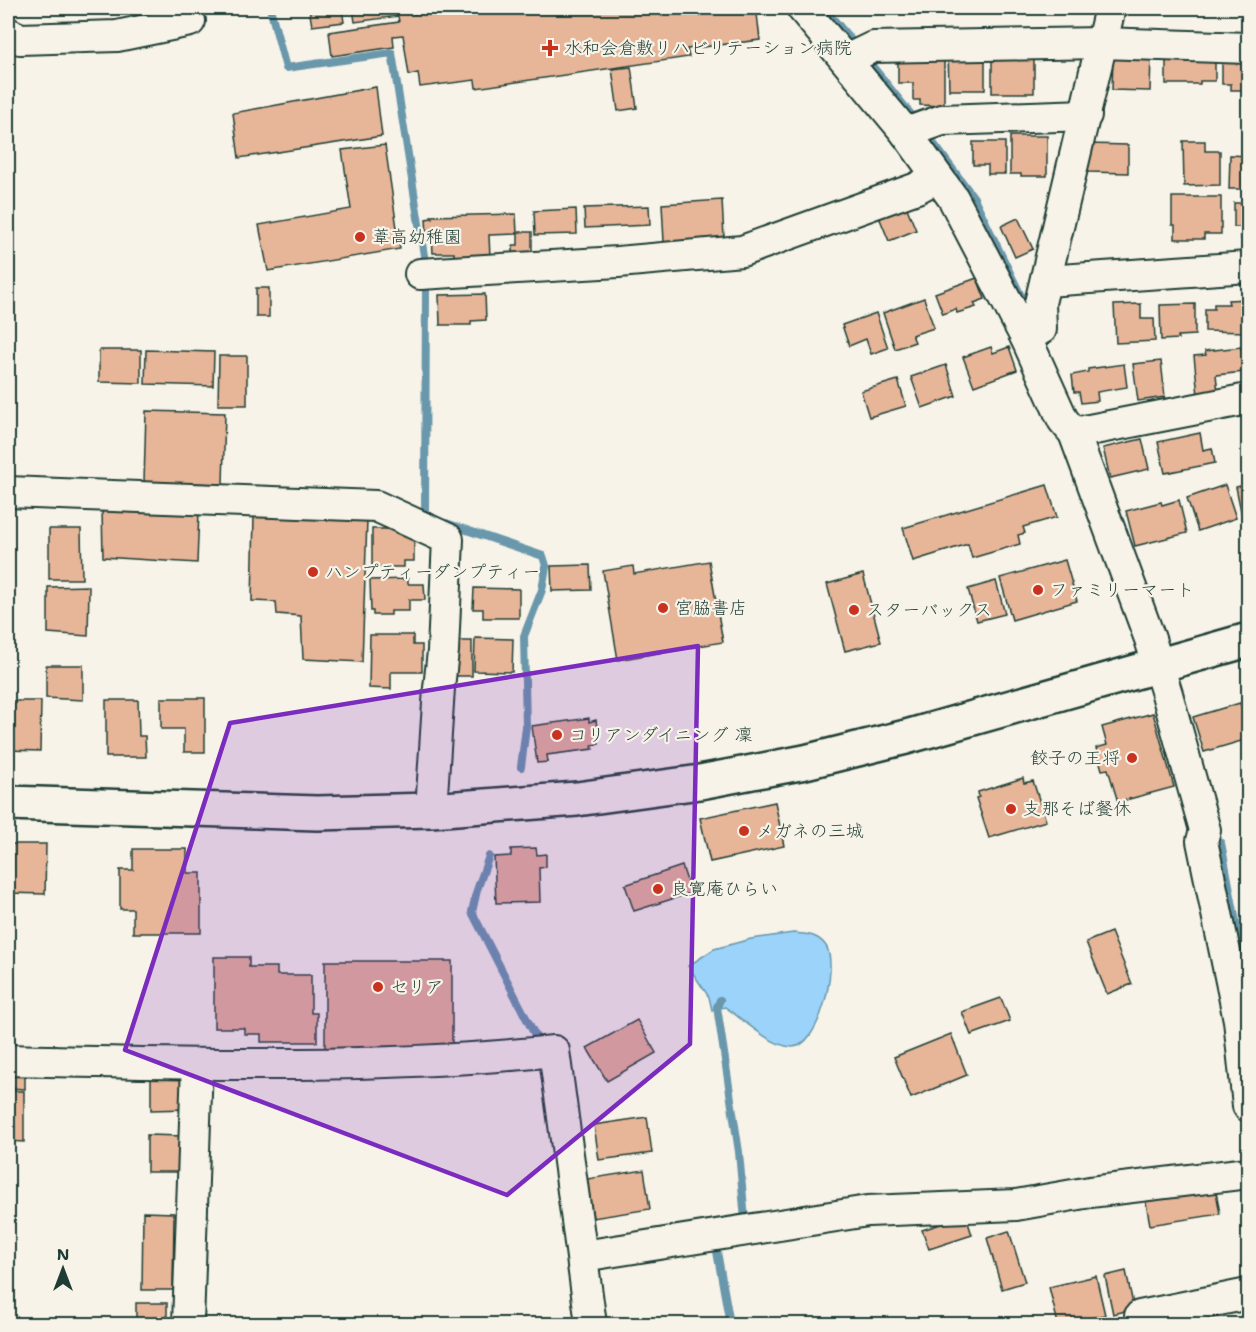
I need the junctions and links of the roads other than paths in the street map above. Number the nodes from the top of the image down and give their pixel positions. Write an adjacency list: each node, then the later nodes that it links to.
1 (802, 8): 7 (street)
2 (1110, 8): 5 (street)
3 (190, 21): 4 (street)
4 (8, 33)
5 (1102, 43): 6 (street); 7 (street); 8 (street)
6 (1248, 48)
7 (857, 55): 9 (street)
8 (1086, 115): 9 (street); 13 (street)
9 (916, 129): 10 (street)
10 (937, 177): 12 (street); 14 (street)
11 (1248, 267): 13 (street)
12 (420, 274)
13 (1046, 281): 14 (street)
14 (1033, 334): 16 (street)
15 (1248, 399): 16 (street)
16 (1074, 433): 19 (street)
17 (8, 492): 21 (street)
18 (1248, 640): 19 (street)
19 (1157, 665): 21 (street); 24 (street)
20 (8, 803): 21 (street)
21 (431, 810)
22 (8, 1060): 23 (street)
23 (197, 1064): 26 (street); 28 (street)
24 (1248, 1107)
25 (1248, 1173): 26 (street)
26 (583, 1256): 29 (street)
27 (1248, 1294): 30 (street)
28 (188, 1324)
29 (591, 1324)
30 (1140, 1324)

